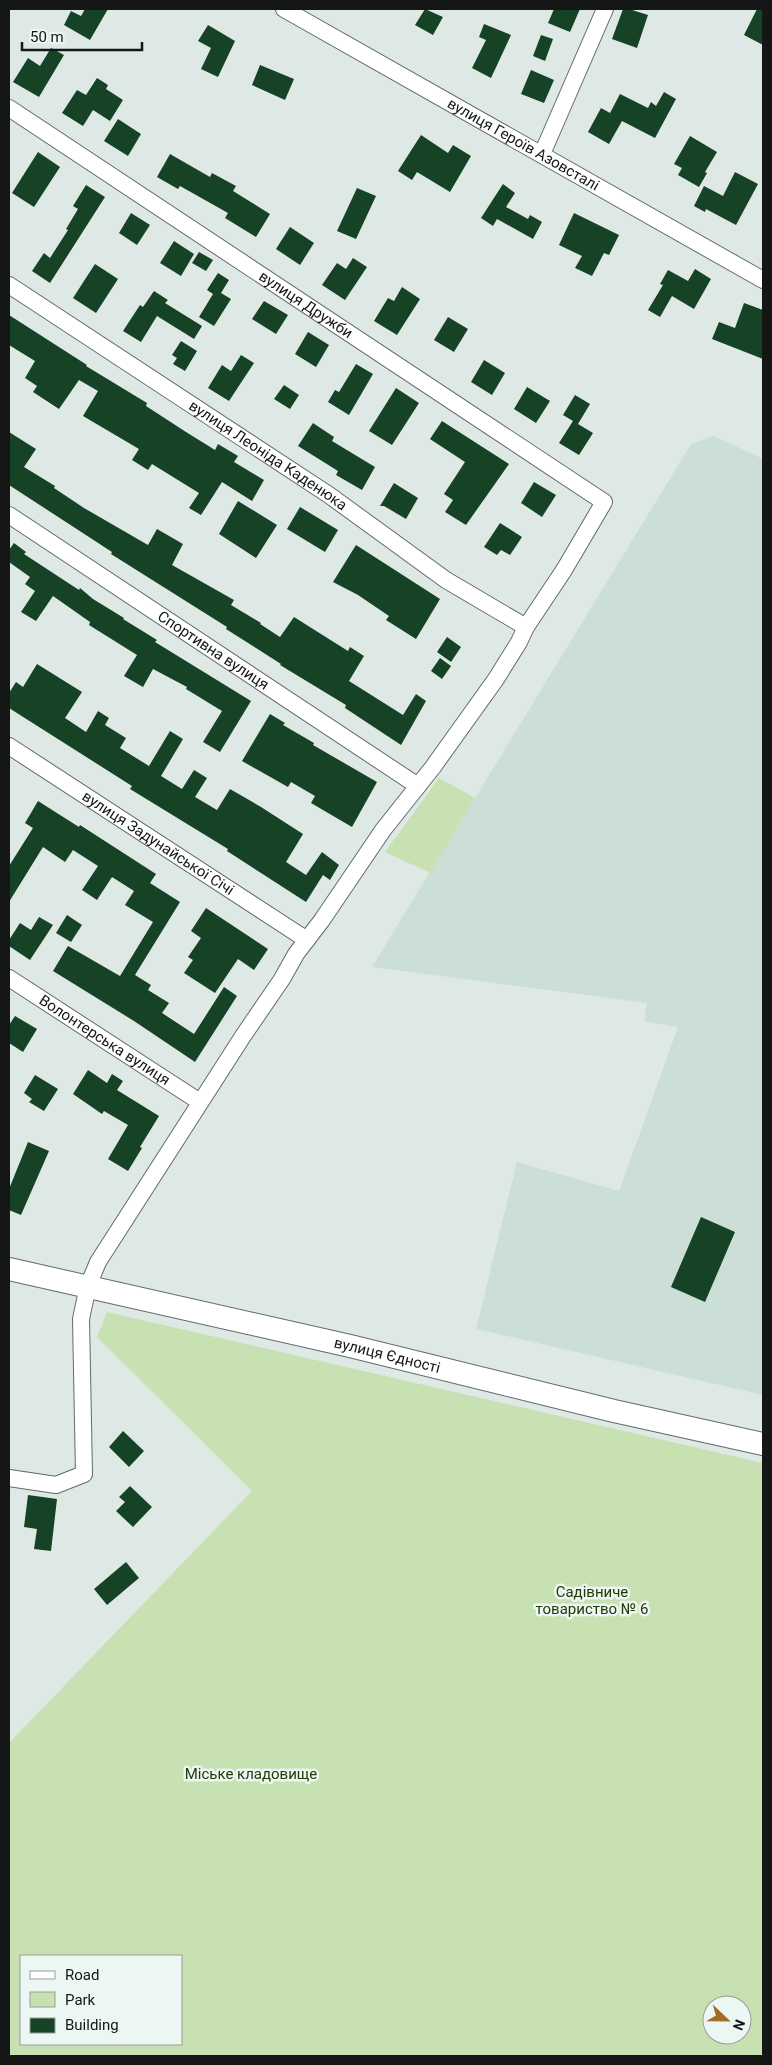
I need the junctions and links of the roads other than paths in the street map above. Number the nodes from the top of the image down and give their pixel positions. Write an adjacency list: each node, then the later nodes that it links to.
1 (284, 9): 4 (street, вулиця Героїв Азовсталі)
2 (605, 9): 4 (street)
3 (9, 108): 8 (street, вулиця Дружби)
4 (542, 154): 5 (street, вулиця Героїв Азовсталі)
5 (763, 280)
6 (9, 284): 8 (street, вулиця Леоніда Каденюка)
7 (9, 515): 10 (street, Спортивна вулиця)
8 (526, 627): 10 (street)
9 (9, 746): 11 (street, вулиця Задунайської Січі)
10 (418, 786): 11 (street)
11 (307, 940): 13 (street)
12 (9, 978): 13 (street, Волонтерська вулиця)
13 (200, 1102): 15 (street)
14 (9, 1269): 15 (main road, вулиця Єдності)
15 (88, 1286): 16 (main road, вулиця Єдності); 17 (street)
16 (763, 1444)
17 (9, 1478)

